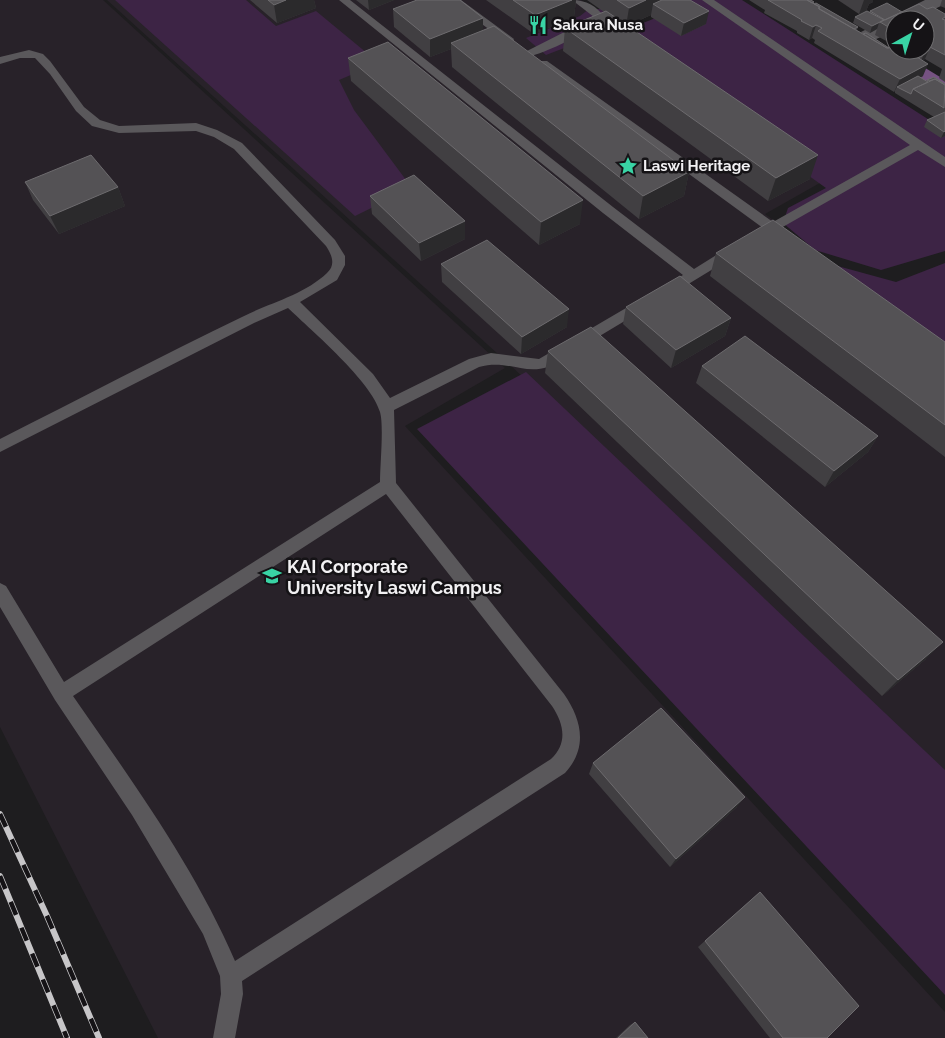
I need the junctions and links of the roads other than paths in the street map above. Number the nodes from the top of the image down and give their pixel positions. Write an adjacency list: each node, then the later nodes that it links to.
1 (344, 0): 13 (lane)
2 (454, 0): 7 (lane)
3 (577, 0): 7 (lane)
4 (707, 0): 9 (lane)
5 (885, 27): 6 (street)
6 (865, 37)
7 (529, 54): 11 (lane)
8 (0, 61): 14 (lane)
9 (917, 146): 10 (lane); 11 (lane)
10 (945, 163)
11 (773, 228): 12 (lane); 13 (lane)
12 (796, 245)
13 (693, 275): 15 (lane)
14 (290, 301): 15 (lane); 16 (lane)
15 (386, 407): 17 (lane)
16 (0, 446)
17 (388, 485): 19 (lane); 20 (lane)
18 (0, 591): 19 (lane)
19 (61, 694): 20 (lane)
20 (231, 976): 21 (lane)
21 (224, 1038)

